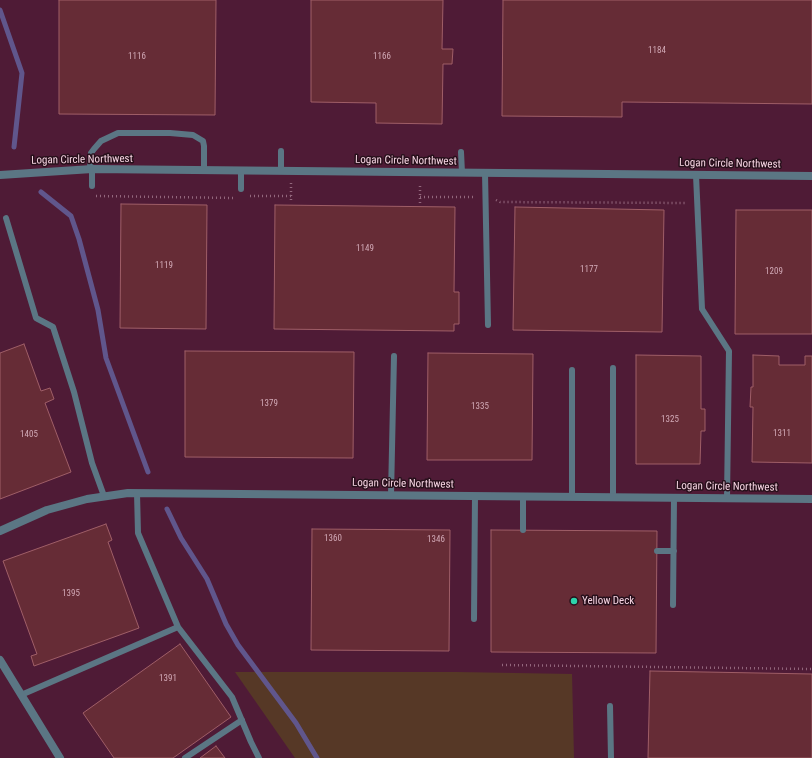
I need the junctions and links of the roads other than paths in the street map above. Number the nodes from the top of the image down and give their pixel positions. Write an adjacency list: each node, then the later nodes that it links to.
1 (281, 151): 6 (lane)
2 (461, 152): 7 (lane)
3 (91, 169): 4 (street, Logan Circle Northwest); 4 (lane); 9 (street, Logan Circle Northwest); 12 (lane)
4 (204, 170): 5 (street, Logan Circle Northwest)
5 (241, 171): 6 (street, Logan Circle Northwest); 13 (lane)
6 (281, 171): 7 (street, Logan Circle Northwest)
7 (462, 173): 8 (street, Logan Circle Northwest)
8 (485, 173): 10 (street, Logan Circle Northwest); 15 (lane)
9 (0, 174)
10 (696, 175): 11 (street, Logan Circle Northwest); 27 (lane)
11 (812, 176)
12 (92, 186)
13 (241, 189)
14 (6, 218): 21 (lane)
15 (488, 325)
16 (394, 356): 20 (lane)
17 (613, 368): 25 (lane)
18 (572, 370): 24 (lane)
19 (137, 493): 20 (street, Logan Circle Northwest); 21 (street, Logan Circle Northwest); 35 (lane)
20 (391, 495): 22 (street, Logan Circle Northwest)
21 (104, 496): 30 (street, Logan Circle Northwest)
22 (475, 496): 23 (street, Logan Circle Northwest); 34 (lane)
23 (523, 496): 24 (street, Logan Circle Northwest); 29 (lane)
24 (572, 497): 25 (street, Logan Circle Northwest)
25 (613, 497): 26 (street, Logan Circle Northwest)
26 (674, 498): 27 (street, Logan Circle Northwest); 32 (lane)
27 (728, 498): 28 (street, Logan Circle Northwest)
28 (812, 499)
29 (523, 530)
30 (0, 531)
31 (657, 551): 32 (lane)
32 (674, 551): 33 (lane)
33 (673, 605)
34 (474, 619)
35 (178, 627): 37 (lane); 39 (lane)
36 (0, 660): 37 (street)
37 (21, 695): 40 (street)
38 (610, 706): 43 (lane)
39 (242, 720): 41 (lane); 42 (lane)
40 (60, 758)
41 (185, 758)
42 (259, 758)
43 (611, 758)

